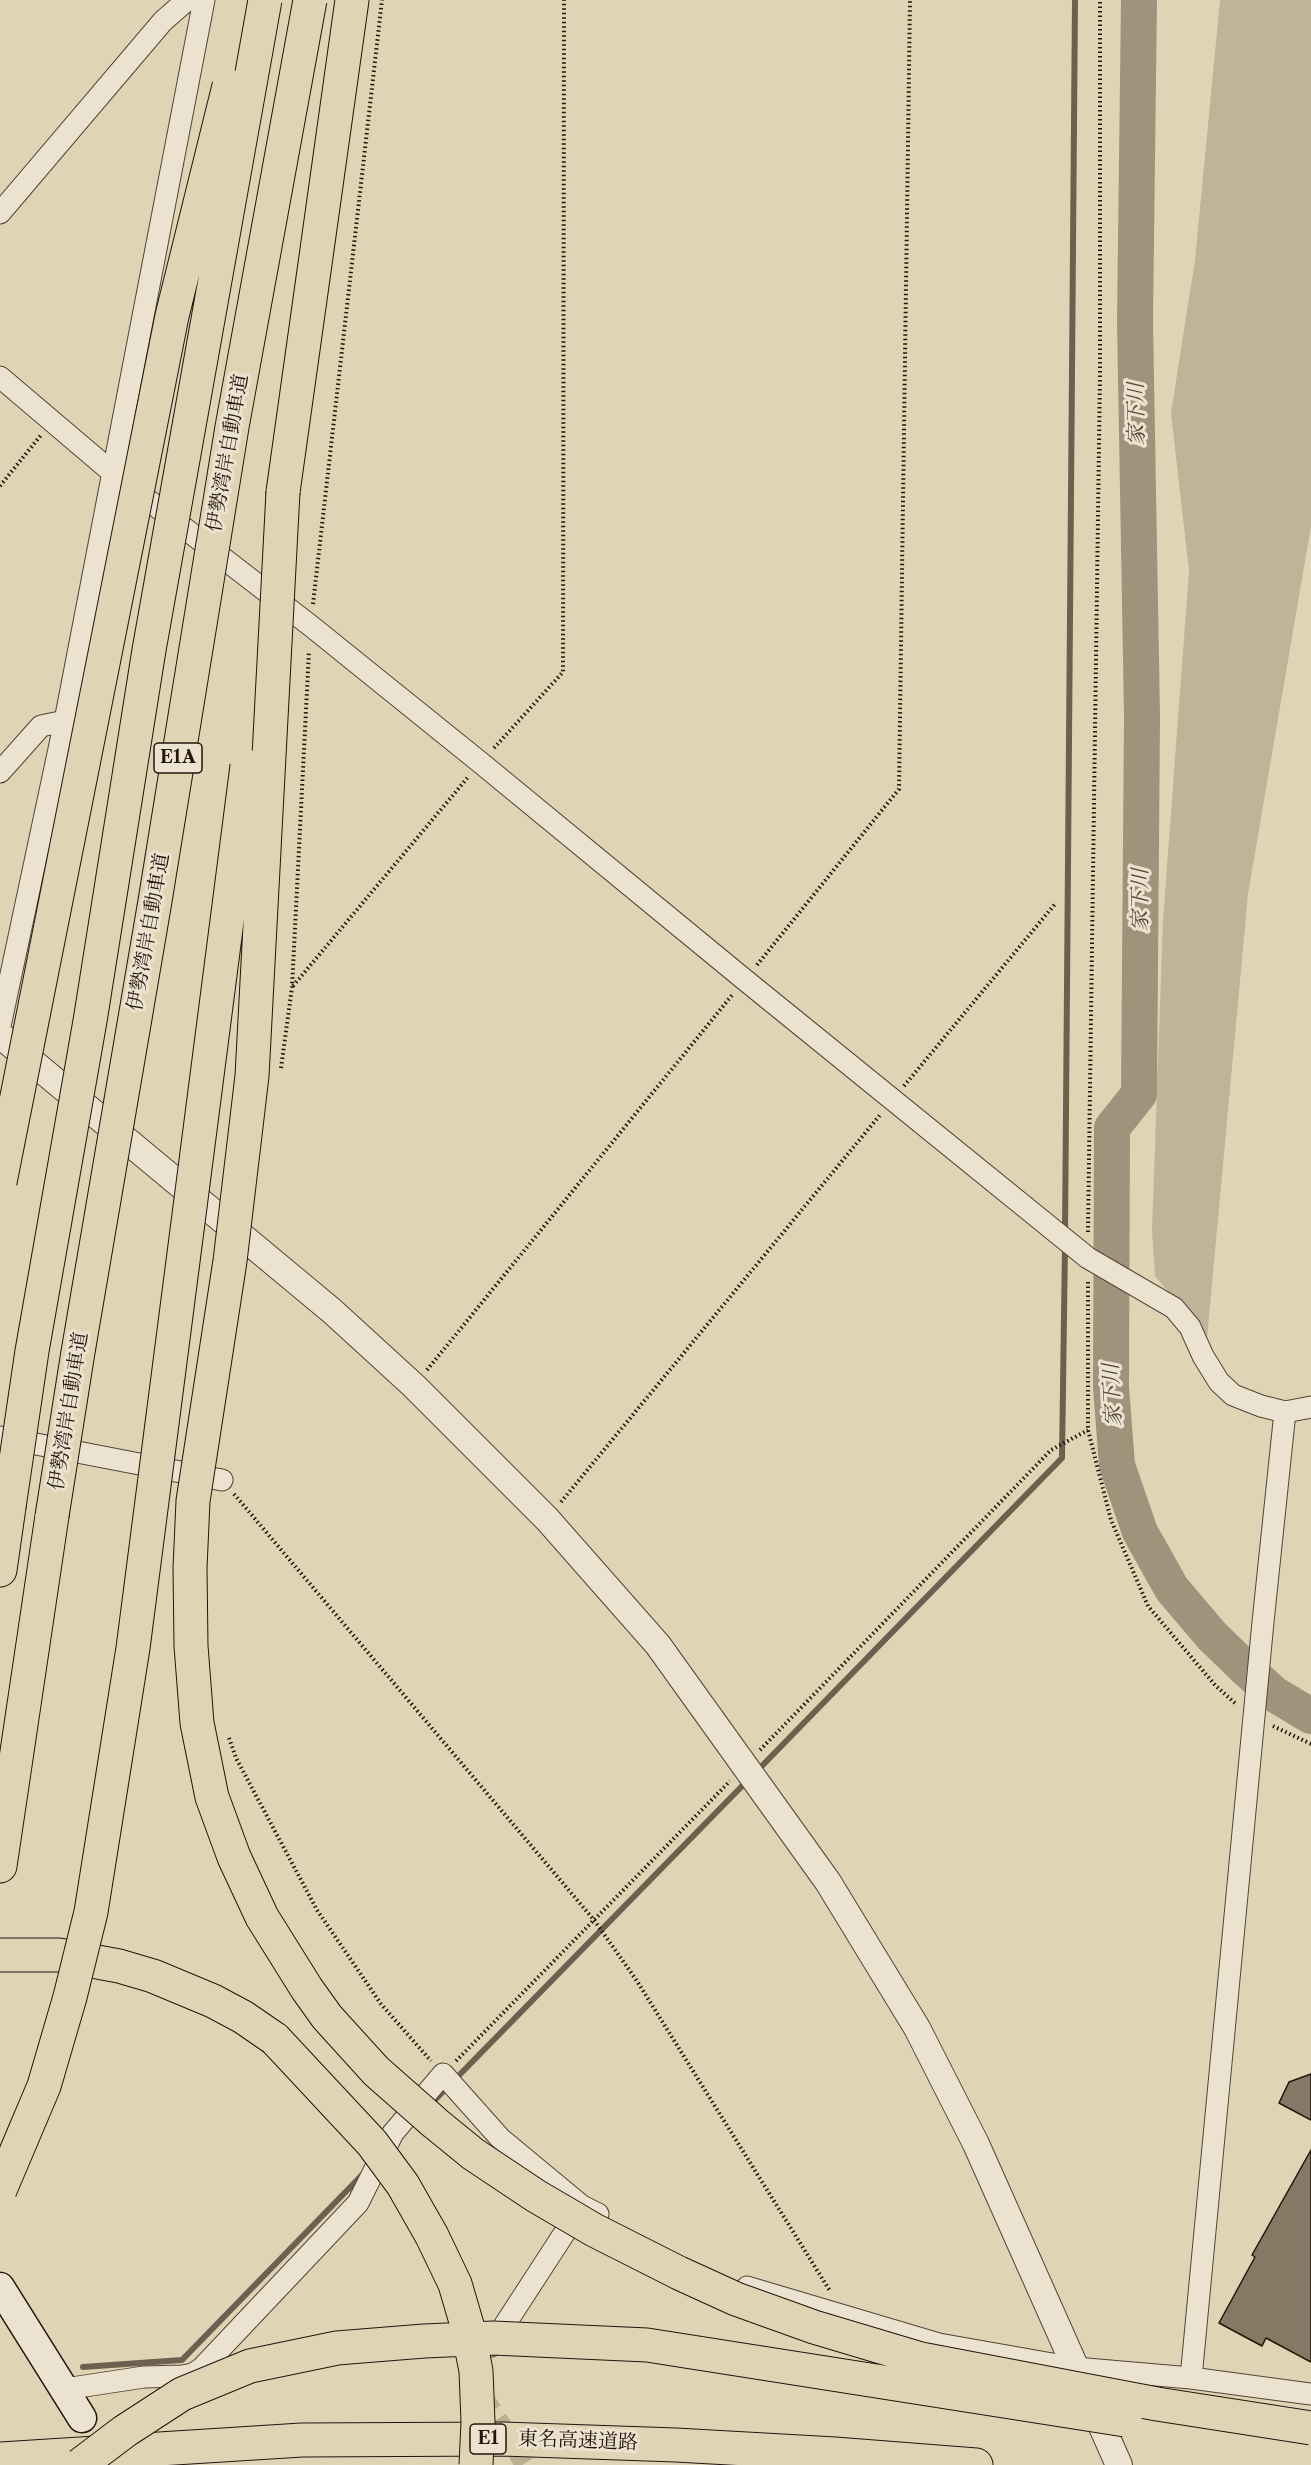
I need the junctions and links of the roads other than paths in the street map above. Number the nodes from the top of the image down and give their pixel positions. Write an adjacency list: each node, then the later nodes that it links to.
1 (187, 0): 7 (street)
2 (204, 0): 9 (street)
3 (255, 0): 15 (highway, bridge)
4 (265, 0): 22 (highway, E1A, bridge)
5 (310, 0): 23 (highway, 伊勢湾岸自動車道 / E1A, bridge)
6 (352, 0): 10 (highway)
7 (0, 213)
8 (0, 376): 9 (street)
9 (113, 473): 11 (street); 19 (street)
10 (283, 492): 25 (highway, bridge); 34 (highway, bridge)
11 (65, 721): 12 (street); 13 (street)
12 (0, 772)
13 (0, 1026)
14 (0, 1035): 28 (street)
15 (14, 1108): 16 (highway, bridge); 17 (highway, bridge)
16 (0, 1151)
17 (0, 1182)
18 (1311, 1407): 19 (street)
19 (1286, 1412): 30 (street)
20 (0, 1437): 21 (street)
21 (222, 1480)
22 (0, 1570)
23 (0, 1866)
24 (0, 1955): 38 (highway, bridge)
25 (0, 2190)
26 (582, 2206): 28 (street); 29 (street); 31 (street)
27 (0, 2287): 31 (main road)
28 (1075, 2368): 30 (street); 40 (street)
29 (480, 2377)
30 (1191, 2378): 32 (street)
31 (65, 2390): 33 (main road)
32 (1311, 2394)
33 (82, 2418)
34 (1311, 2428)
35 (1311, 2441): 37 (highway, bridge)
36 (0, 2459): 39 (highway, 東名高速道路 / E1)
37 (80, 2465)
38 (476, 2465)
39 (976, 2465)
40 (1119, 2465)

